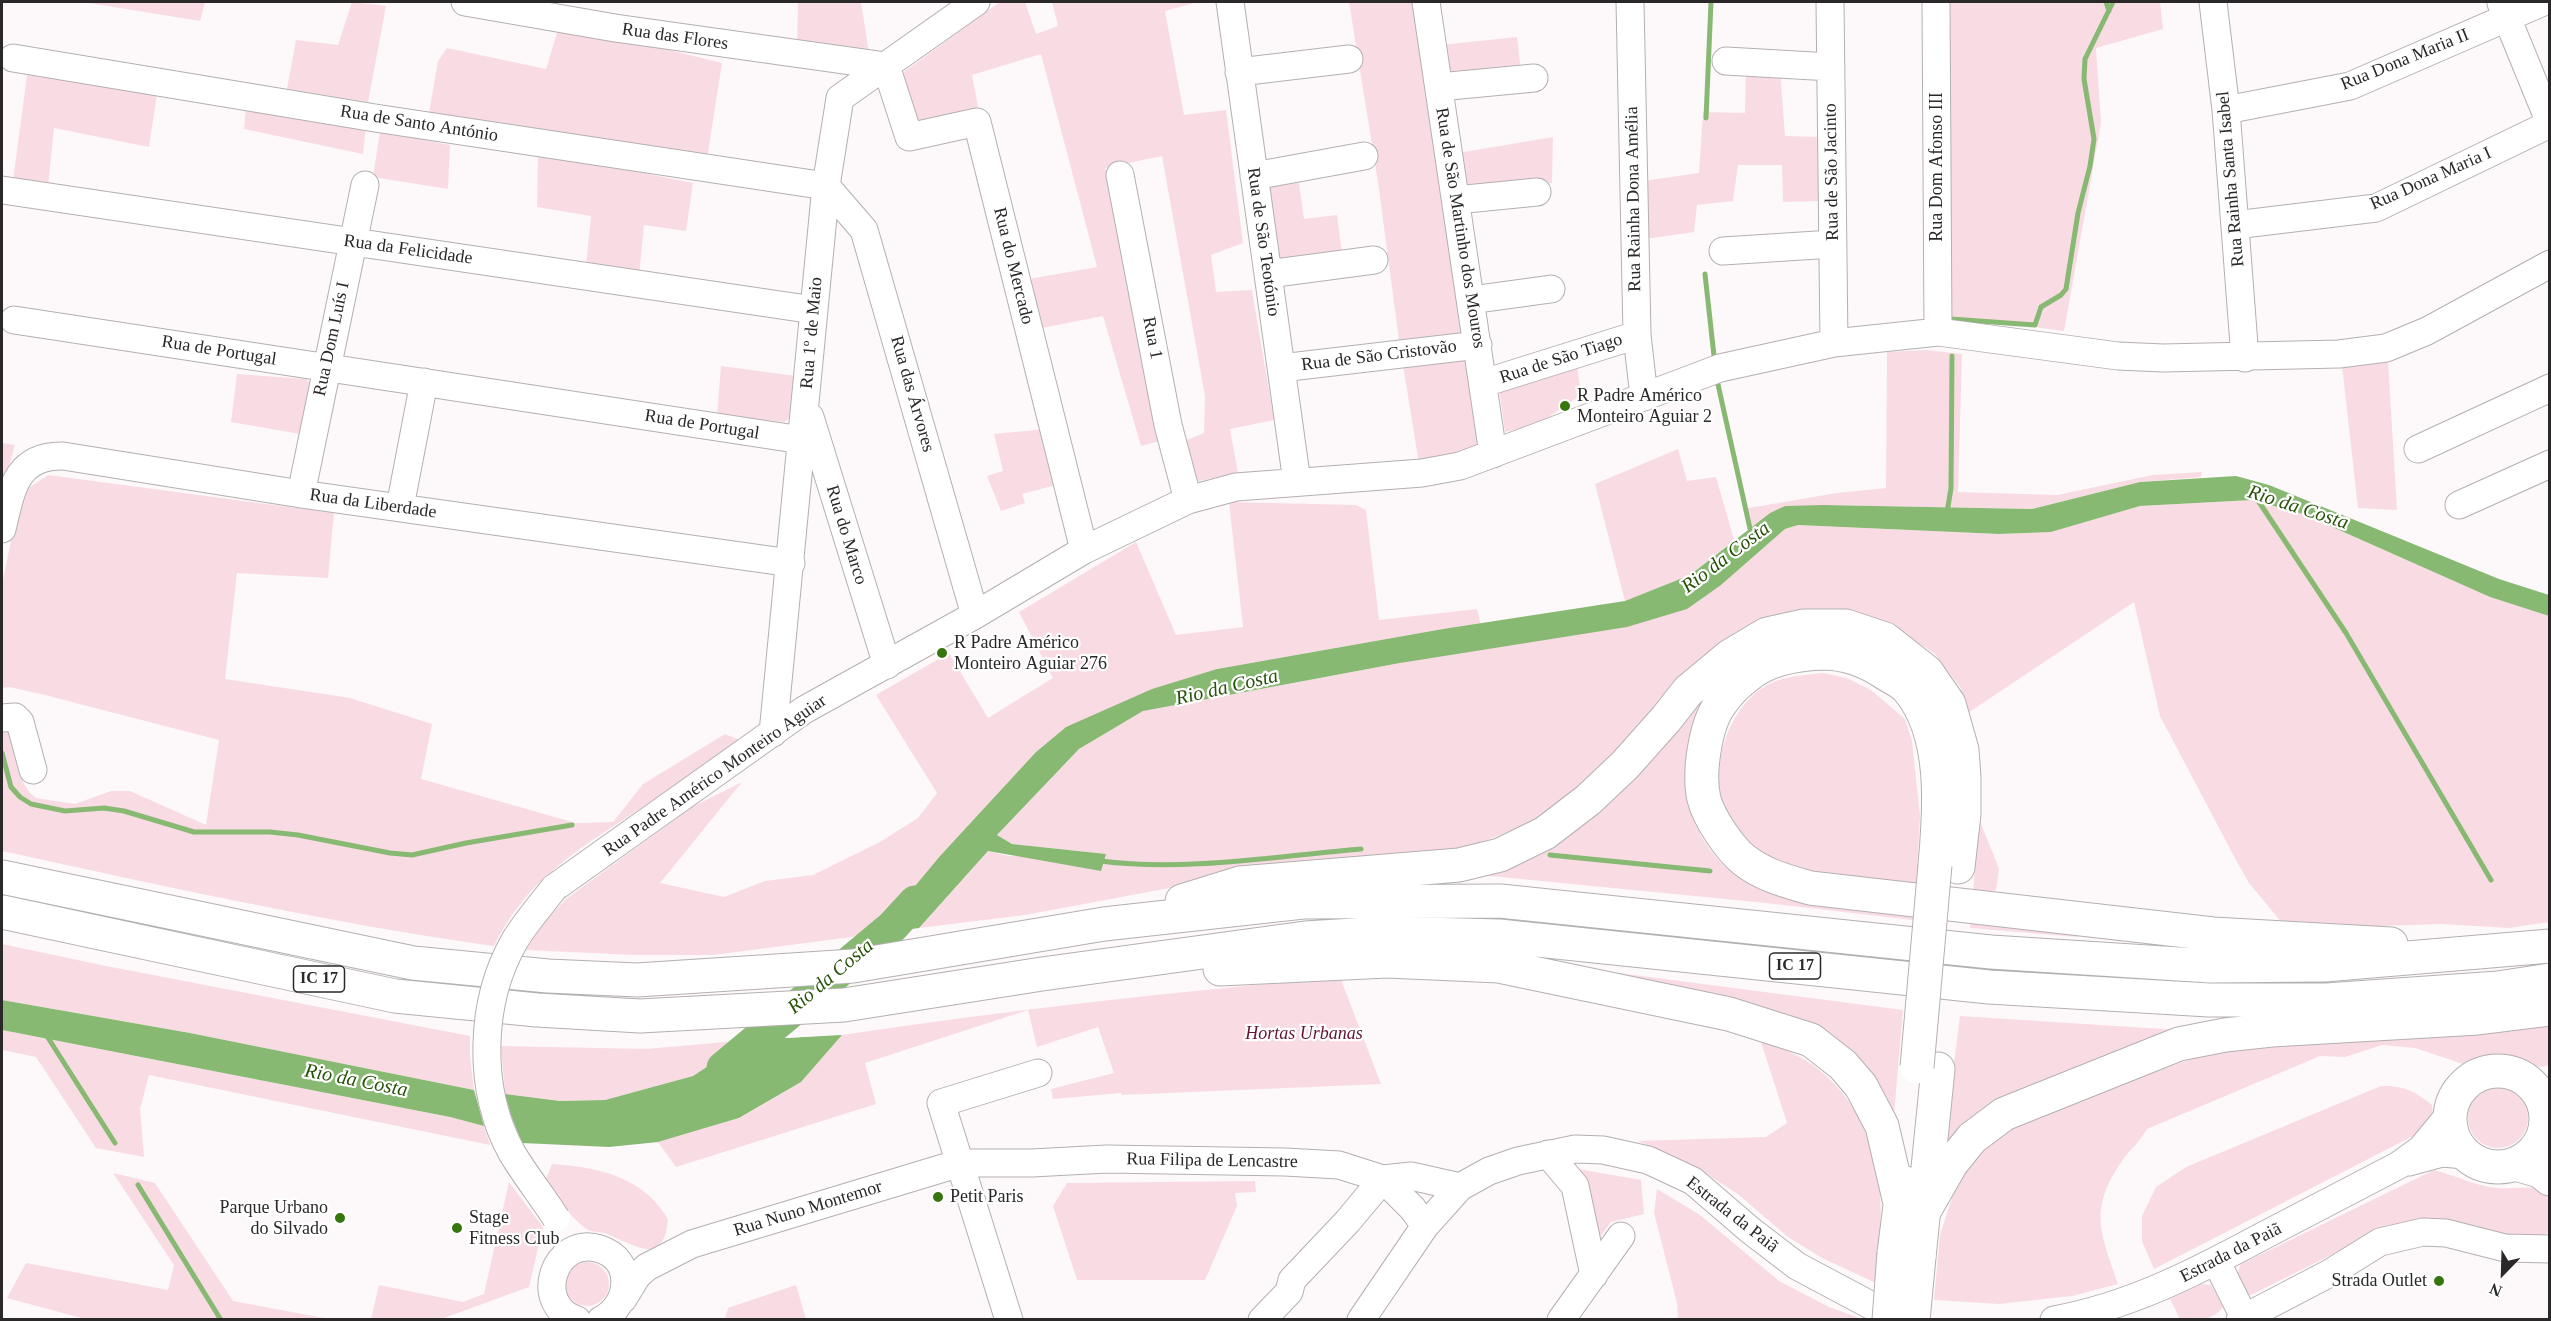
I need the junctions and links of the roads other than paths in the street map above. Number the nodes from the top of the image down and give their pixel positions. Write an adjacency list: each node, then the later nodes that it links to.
1 (465, 2): 14 (street, Rua das Flores)
2 (976, 2): 14 (street, Rua 1º de Maio)
3 (1230, 2): 16 (street, Rua de São Teotónio)
4 (1426, 2): 18 (street, Rua de São Martinho dos Mouros)
5 (1630, 2): 41 (street, Rua Rainha Dona Amélia)
6 (1830, 2): 15 (street, Rua de São Jacinto)
7 (1936, 2): 40 (street, Rua Dom Afonso III)
8 (2213, 2): 19 (street, Rua Rainha Santa Isabel)
9 (2543, 2): 10 (street, Rua Dona Maria II)
10 (2504, 10): 19 (street, Rua Dona Maria II); 20 (street)
11 (13, 58): 25 (street, Rua de Santo António)
12 (1349, 59): 16 (street)
13 (1726, 61): 15 (street)
14 (886, 66): 25 (street, Rua 1º de Maio); 62 (street, Rua do Mercado)
15 (1831, 67): 31 (street, Rua de São Jacinto)
16 (1239, 72): 23 (street, Rua de São Teotónio)
17 (1534, 78): 18 (street)
18 (1439, 87): 28 (street, Rua de São Martinho dos Mouros)
19 (2226, 110): 29 (street, Rua Rainha Santa Isabel)
20 (2550, 124): 29 (street, Rua Dona Maria I)
21 (1364, 156): 23 (street)
22 (1120, 175): 58 (street, Rua 1)
23 (1254, 176): 35 (street, Rua de São Teotónio)
24 (365, 185): 30 (street, Rua Dom Luís I)
25 (826, 186): 38 (street, Rua 1º de Maio); 64 (street, Rua das Árvores)
26 (2, 190): 30 (street, Rua da Felicidade)
27 (1538, 192): 28 (street)
28 (1456, 200): 37 (street, Rua de São Martinho dos Mouros)
29 (2235, 225): 44 (street, Rua Rainha Santa Isabel)
30 (352, 242): 38 (street, Rua da Felicidade); 45 (street, Rua Dom Luís I)
31 (1833, 244): 32 (street); 42 (street, Rua de São Jacinto)
32 (1723, 251)
33 (1374, 260): 35 (street)
34 (2549, 265): 44 (street, Rua Padre Américo Monteiro Aguiar)
35 (1268, 274): 46 (street, Rua de São Teotónio)
36 (1551, 289): 37 (street)
37 (1471, 300): 43 (street, Rua de São Martinho dos Mouros)
38 (814, 310): 51 (street, Rua 1º de Maio)
39 (14, 320): 45 (street, Rua de Portugal)
40 (1938, 332): 42 (street, Rua Padre Américo Monteiro Aguiar); 44 (street, Rua Padre Américo Monteiro Aguiar)
41 (1637, 335): 48 (street, Rua de São Tiago); 50 (street, Rua Rainha Dona Amélia)
42 (1834, 343): 50 (street, Rua Padre Américo Monteiro Aguiar)
43 (1478, 345): 46 (street, Rua de São Cristovão); 48 (street, Rua de São Martinho dos Mouros)
44 (2245, 357)
45 (326, 368): 47 (street, Rua de Portugal); 57 (street, Rua Dom Luís I)
46 (1281, 368): 56 (street, Rua de São Teotónio)
47 (424, 382): 52 (street, Rua de Portugal); 60 (street)
48 (1484, 383): 54 (street, Rua de São Martinho dos Mouros)
49 (2550, 388): 53 (street)
50 (1644, 397): 54 (street, Rua Padre Américo Monteiro Aguiar)
51 (806, 404): 52 (street, Rua 1º de Maio); 65 (street, Rua do Marco)
52 (802, 440): 63 (street, Rua 1º de Maio)
53 (2418, 449)
54 (1493, 454): 56 (street, Rua Padre Américo Monteiro Aguiar)
55 (2550, 464): 59 (street)
56 (1297, 482): 58 (street, Rua Padre Américo Monteiro Aguiar)
57 (301, 494): 60 (street, Rua da Liberdade); 61 (street, Rua da Liberdade)
58 (1188, 500): 62 (street, Rua Padre Américo Monteiro Aguiar)
59 (2459, 505)
60 (400, 507): 63 (street, Rua da Liberdade)
61 (2, 529)
62 (1084, 550): 64 (street, Rua Padre Américo Monteiro Aguiar)
63 (790, 563): 67 (street, Rua 1º de Maio)
64 (975, 615): 65 (street, Rua Padre Américo Monteiro Aguiar)
65 (887, 665): 67 (street, Rua Padre Américo Monteiro Aguiar)
66 (5, 717): 68 (street)
67 (773, 733): 90 (street, Rua Padre Américo Monteiro Aguiar, bridge)
68 (33, 770)
69 (1947, 866): 72 (main road); 74 (main road); 89 (main road, bridge)
70 (2, 877): 72 (main road, IC 17)
71 (2, 912): 75 (main road, IC 17)
72 (1104, 924): 74 (main road, IC 17)
73 (2550, 946): 74 (main road, IC 17)
74 (2498, 952)
75 (1038, 975): 76 (main road, IC 17); 89 (main road)
76 (2550, 980)
77 (2550, 1009): 89 (main road)
78 (1038, 1073): 83 (street)
79 (2544, 1104): 80 (main road); 84 (main road)
80 (2451, 1114): 82 (main road); 85 (street)
81 (1548, 1154): 88 (street, Estrada da Paiã); 99 (street); 101 (street, Estrada da Paiã)
82 (2466, 1155): 84 (main road); 85 (street)
83 (960, 1163): 86 (street, Rua Filipa de Lencastre); 96 (street, Rua Nuno Montemor); 104 (street)
84 (2515, 1164): 87 (main road)
85 (2399, 1165): 97 (street, Estrada da Paiã)
86 (1383, 1179): 88 (street, Rua Filipa de Lencastre); 91 (street); 105 (street)
87 (2550, 1179)
88 (1460, 1187): 91 (street, Estrada da Paiã)
89 (1911, 1208): 95 (main road)
90 (558, 1220): 94 (street, Rua Padre Américo Monteiro Aguiar); 98 (street)
91 (1425, 1226): 106 (street, Estrada da Paiã)
92 (1622, 1236): 99 (street)
93 (2550, 1249): 102 (street)
94 (606, 1252): 96 (street, Rua Nuno Montemor); 98 (street); 100 (street)
95 (1907, 1255): 101 (main road, bridge); 108 (main road, bridge)
96 (658, 1260): 100 (street, Rua Nuno Montemor)
97 (2216, 1261): 102 (street); 109 (street, Estrada da Paiã)
98 (554, 1269): 103 (street)
99 (1594, 1275): 107 (street)
100 (614, 1311)
101 (1881, 1313)
102 (2242, 1318)
103 (575, 1319)
104 (1009, 1320)
105 (1262, 1320)
106 (1361, 1320)
107 (1561, 1320)
108 (1913, 1320)
109 (2054, 1320)

